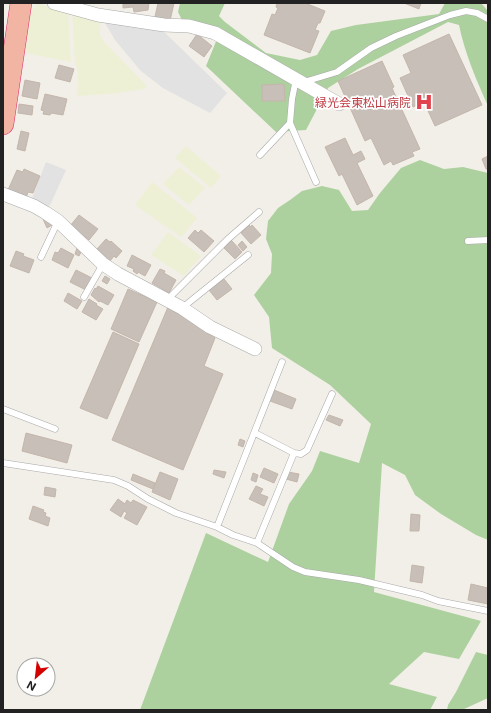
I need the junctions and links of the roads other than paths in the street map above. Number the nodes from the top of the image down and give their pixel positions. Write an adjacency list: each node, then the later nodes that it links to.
1 (21, 3): 7 (highway)
2 (54, 3): 4 (street)
3 (488, 19): 4 (lane)
4 (300, 81): 5 (street); 6 (lane)
5 (339, 104)
6 (290, 123): 8 (lane); 9 (lane)
7 (3, 124)
8 (260, 155)
9 (316, 182)
10 (3, 194): 12 (street)
11 (258, 212): 19 (lane)
12 (58, 221): 15 (lane); 17 (street)
13 (488, 240): 14 (lane)
14 (468, 241)
15 (41, 256)
16 (248, 256): 20 (lane)
17 (103, 264): 18 (lane); 19 (street)
18 (84, 298)
19 (167, 300): 20 (street)
20 (182, 308): 21 (street)
21 (255, 349)
22 (282, 362): 26 (lane)
23 (332, 394): 27 (lane)
24 (3, 409): 25 (lane)
25 (55, 429)
26 (254, 433): 27 (lane); 29 (lane)
27 (294, 453): 30 (lane)
28 (3, 463): 29 (lane)
29 (217, 527): 30 (lane)
30 (257, 543): 31 (lane)
31 (488, 611)

